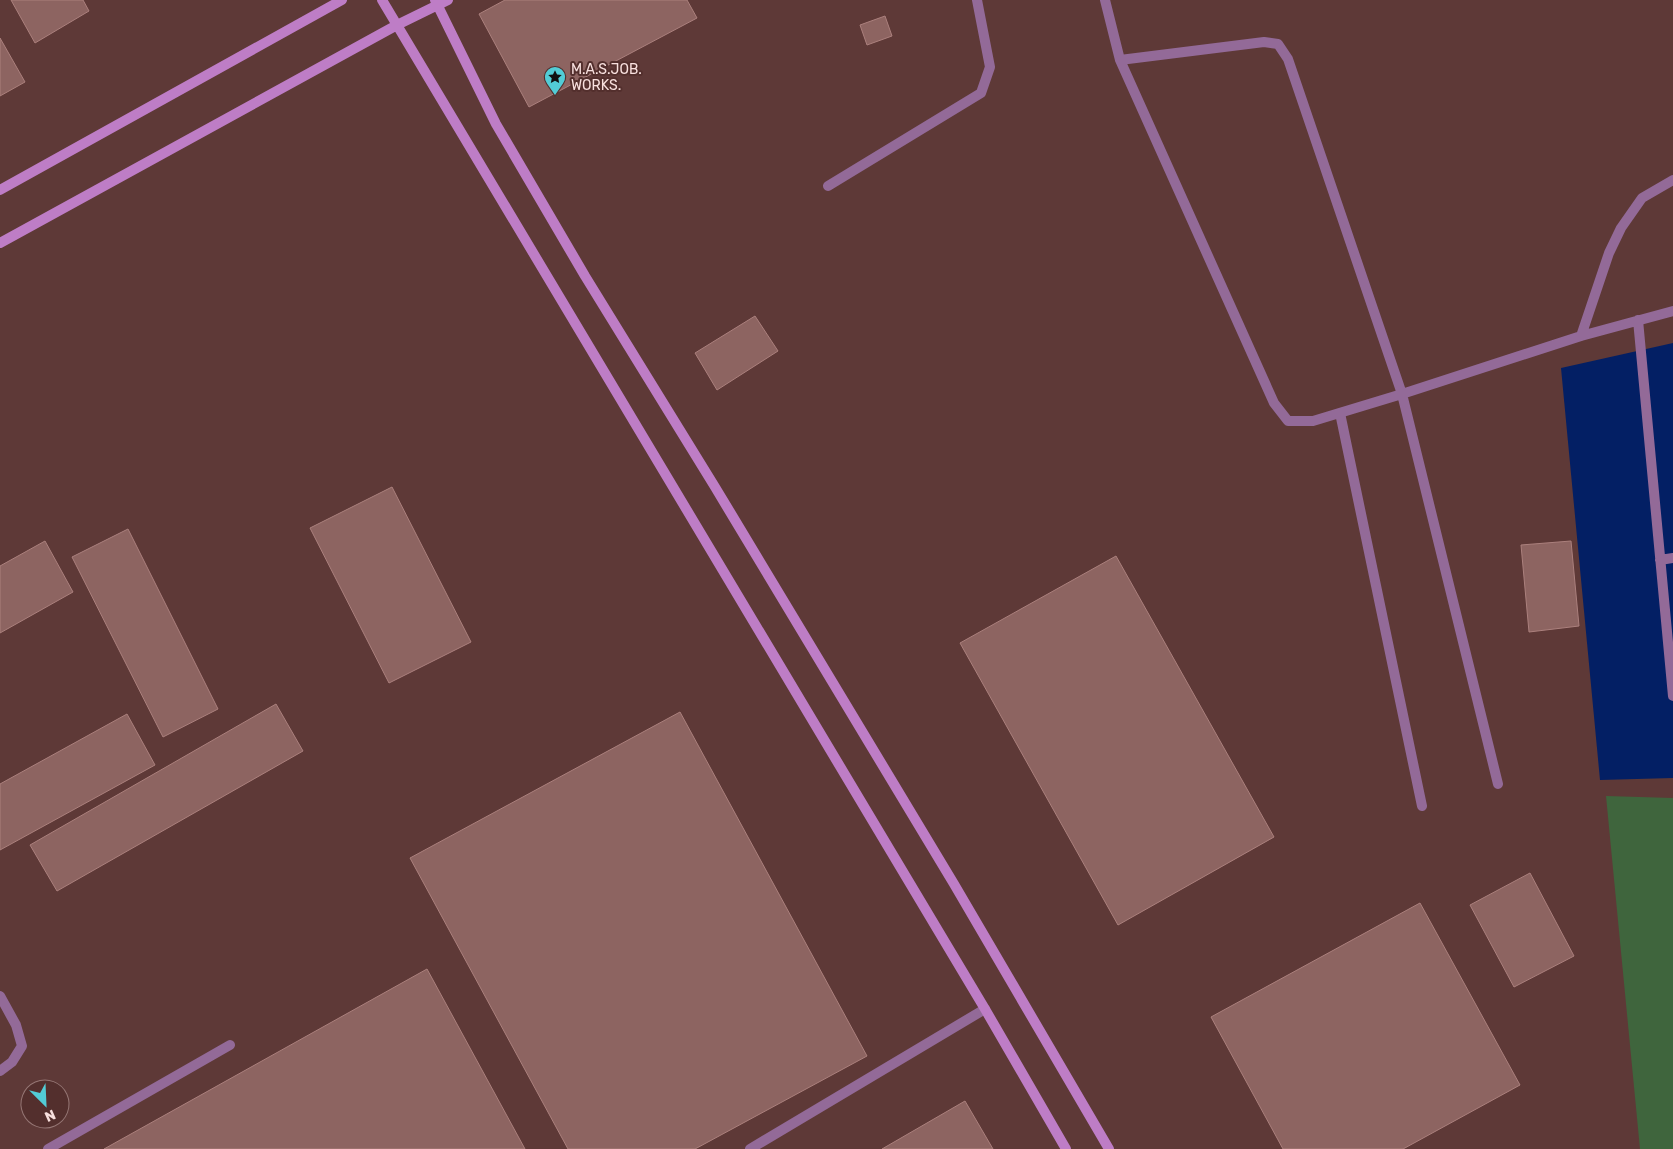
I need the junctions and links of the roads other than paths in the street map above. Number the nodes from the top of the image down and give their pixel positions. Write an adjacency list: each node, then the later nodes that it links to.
1 (342, 0): 11 (street)
2 (382, 0): 7 (street)
3 (448, 0): 6 (street)
4 (977, 0): 10 (street)
5 (1105, 0): 8 (street)
6 (436, 3): 7 (street); 30 (street)
7 (396, 25): 12 (street); 24 (street)
8 (1120, 60): 16 (street); 17 (street)
9 (1673, 180): 15 (street)
10 (828, 186)
11 (0, 190)
12 (0, 243)
13 (1673, 311): 14 (street)
14 (1638, 320): 15 (street); 19 (street)
15 (1581, 336): 16 (street)
16 (1402, 394): 17 (street); 21 (street)
17 (1340, 413): 22 (street)
18 (1673, 558): 19 (street)
19 (1660, 560): 20 (street)
20 (1673, 696)
21 (1498, 784)
22 (1422, 806)
23 (0, 996): 26 (street)
24 (985, 1009): 28 (street); 29 (street)
25 (230, 1046): 27 (street)
26 (0, 1071)
27 (48, 1149)
28 (750, 1149)
29 (1066, 1149)
30 (1109, 1149)

